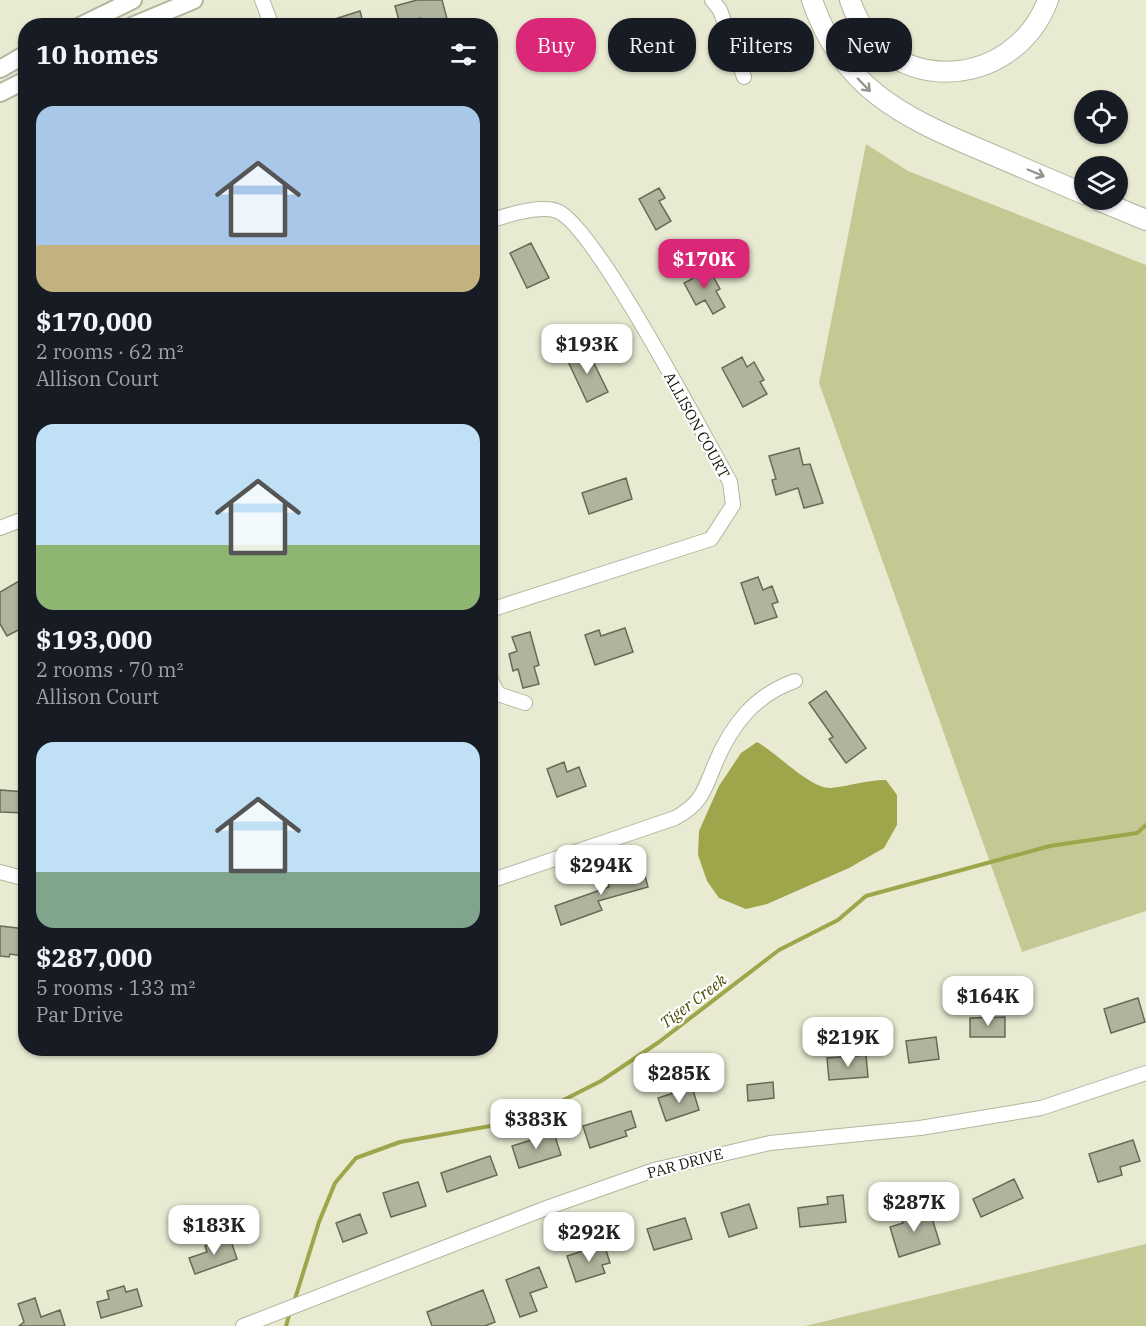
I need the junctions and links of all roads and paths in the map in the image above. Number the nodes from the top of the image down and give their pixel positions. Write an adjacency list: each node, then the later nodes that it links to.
1 (133, 0): 8 (main road)
2 (194, 0): 9 (main road)
3 (262, 0): 10 (street)
4 (712, 0): 13 (street)
5 (812, 0): 16 (highway, one-way to 16)
6 (850, 0): 7 (highway)
7 (1048, 0)
8 (96, 18)
9 (151, 18)
10 (269, 18)
11 (18, 59): 12 (main road)
12 (0, 69)
13 (744, 77)
14 (18, 84): 15 (main road)
15 (0, 93)
16 (1074, 190)
17 (1122, 210): 19 (highway)
18 (498, 218): 22 (street, ALLISON COURT)
19 (1146, 220)
20 (18, 521): 21 (street)
21 (0, 528)
22 (498, 607)
23 (795, 681): 28 (street)
24 (498, 694): 25 (street)
25 (525, 703)
26 (0, 872): 27 (street)
27 (18, 877)
28 (498, 878)
29 (1146, 1073): 30 (street, PAR DRIVE)
30 (243, 1326)

